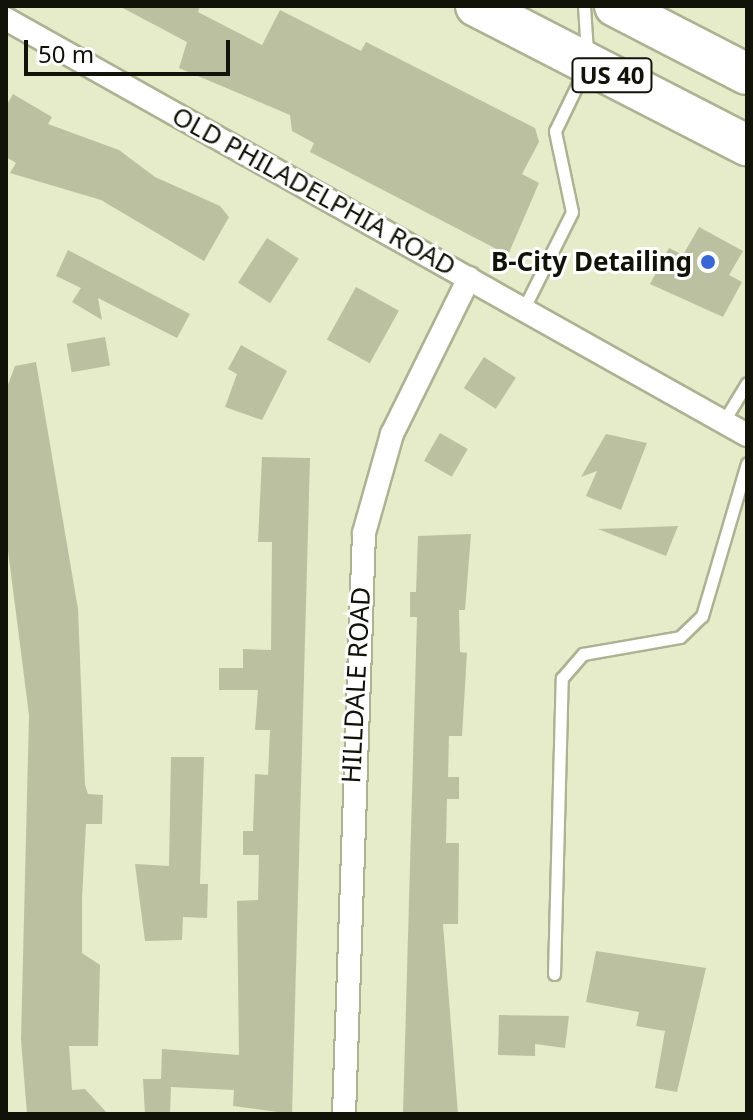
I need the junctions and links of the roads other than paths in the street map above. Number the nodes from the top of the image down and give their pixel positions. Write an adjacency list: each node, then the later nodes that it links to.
1 (476, 6): 5 (highway, US 40)
2 (584, 6): 5 (lane)
3 (615, 6): 6 (highway, US 40)
4 (6, 19): 8 (street, OLD PHILADELPHIA ROAD)
5 (588, 62): 7 (highway, US 40); 9 (lane)
6 (747, 74)
7 (747, 145)
8 (469, 278): 9 (street, OLD PHILADELPHIA ROAD); 15 (street, HILLDALE ROAD)
9 (524, 308): 11 (street, OLD PHILADELPHIA ROAD)
10 (747, 383): 11 (lane)
11 (725, 419): 12 (street, OLD PHILADELPHIA ROAD)
12 (747, 435)
13 (747, 463): 14 (lane)
14 (554, 974)
15 (344, 1114)

